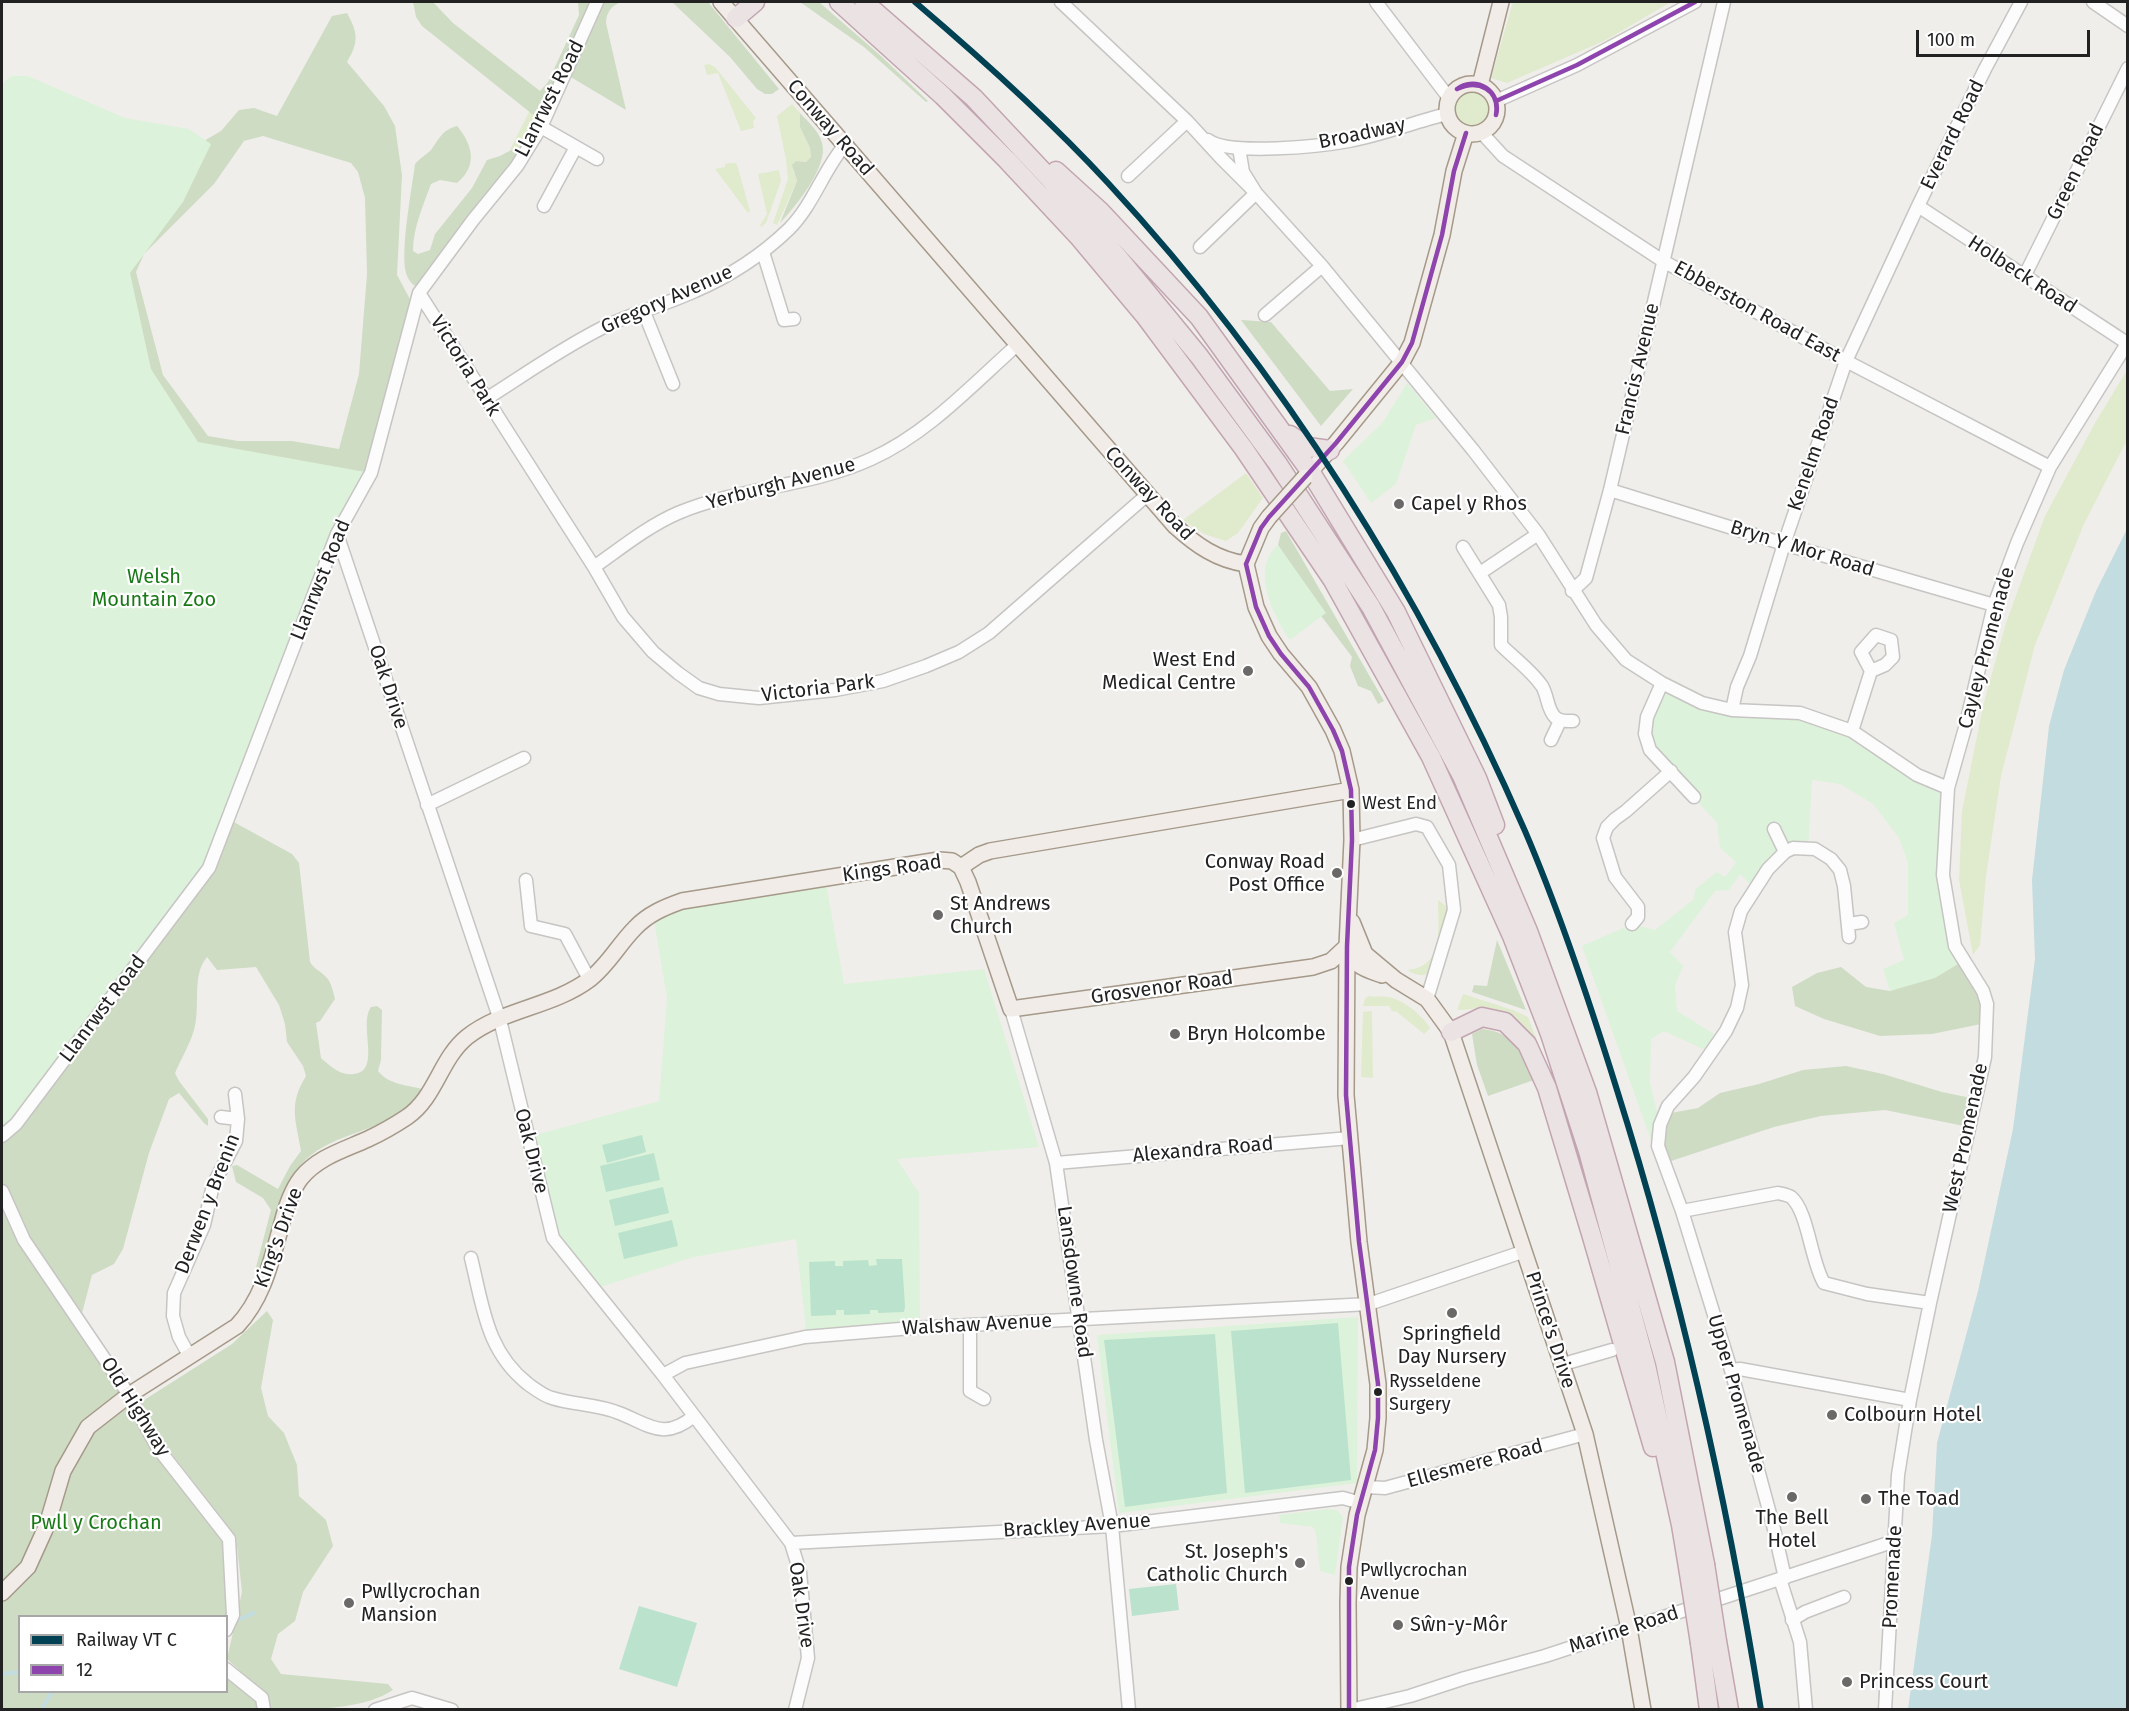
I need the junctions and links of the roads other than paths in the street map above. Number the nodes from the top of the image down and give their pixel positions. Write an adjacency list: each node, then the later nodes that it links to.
1 (597, 2): 22 (street, Llanrwst Road)
2 (722, 2): 13 (main road, Conway Road)
3 (755, 2): 13 (highway)
4 (839, 2): 119 (highway)
5 (864, 2): 17 (highway)
6 (1061, 2): 21 (street)
7 (1376, 2): 18 (street)
8 (1501, 2): 16 (main road)
9 (1695, 2): 19 (street)
10 (1724, 2): 35 (street, Francis Avenue)
11 (2021, 2): 32 (street, Everard Road)
12 (2093, 2): 14 (street)
13 (736, 18): 25 (main road, Conway Road)
14 (2127, 26)
15 (2127, 68): 37 (street, Green Road)
16 (1480, 84): 18 (main road); 19 (main road)
17 (974, 98): 48 (highway); 92 (highway)
18 (1449, 98): 20 (main road)
19 (1496, 101): 23 (main road)
20 (1447, 114): 23 (main road); 27 (street, Broadway)
21 (1187, 121): 24 (street); 29 (street)
22 (541, 127): 26 (street); 38 (street, Llanrwst Road)
23 (1473, 133): 35 (street, Ebberston Road East); 45 (main road)
24 (1201, 135): 27 (street, Broadway); 30 (street)
25 (844, 146): 34 (street, Gregory Avenue); 43 (main road, Conway Road)
26 (576, 147): 28 (street); 31 (street)
27 (1239, 148): 30 (street)
28 (597, 159)
29 (1128, 176)
30 (1256, 193): 33 (street); 36 (street)
31 (544, 206)
32 (1918, 206): 37 (street, Holbeck Road); 44 (street, Kenelm Road)
33 (1200, 247)
34 (763, 252): 39 (street, Gregory Avenue); 41 (street)
35 (1663, 261): 44 (street, Ebberston Road East); 50 (street, Francis Avenue)
36 (1322, 266): 40 (street); 45 (street)
37 (2024, 276): 42 (street, Holbeck Road)
38 (419, 293): 47 (street, Victoria Park); 52 (street, Llanrwst Road)
39 (644, 312): 46 (street); 47 (street, Gregory Avenue)
40 (1265, 315)
41 (794, 319)
42 (2127, 342): 49 (street, Cayley Promenade)
43 (1017, 345): 51 (main road, Conway Road); 57 (street, Yerburgh Avenue)
44 (1846, 361): 49 (street, Ebberston Road East); 54 (street, Kenelm Road)
45 (1402, 362): 48 (main road); 53 (street)
46 (672, 384)
47 (486, 399): 57 (street, Victoria Park)
48 (1318, 458): 56 (main road, bridge); 92 (highway)
49 (2050, 467): 60 (street, Cayley Promenade)
50 (1610, 490): 54 (street, Bryn Y Mor Road); 59 (street, Francis Avenue)
51 (1147, 495): 56 (main road, Conway Road); 57 (street, Victoria Park)
52 (337, 534): 71 (street, Oak Drive); 96 (street, Llanrwst Road)
53 (1538, 534): 58 (street); 59 (street)
54 (1784, 544): 60 (street, Bryn Y Mor Road); 63 (street, Kenelm Road)
55 (1463, 547): 58 (street)
56 (1246, 564): 69 (main road)
57 (594, 567)
58 (1480, 573): 65 (street)
59 (1572, 591): 62 (street)
60 (1994, 605): 68 (street, Cayley Promenade)
61 (1871, 671): 64 (street)
62 (1662, 683): 63 (street); 67 (street)
63 (1732, 710): 64 (street)
64 (1852, 731): 68 (street)
65 (1551, 740)
66 (524, 758): 71 (street)
67 (1671, 771): 70 (street); 79 (street)
68 (1948, 789): 84 (street, Cayley Promenade)
69 (1351, 790): 73 (main road); 75 (main road, Kings Road)
70 (1694, 797)
71 (427, 806): 90 (street, Oak Drive)
72 (1774, 829): 74 (street)
73 (1352, 840): 77 (main road); 88 (street)
74 (1785, 852): 80 (street); 100 (street, Upper Promenade)
75 (961, 867): 85 (main road, Kings Road); 89 (main road, Lansdowne Road)
76 (526, 880): 85 (street)
77 (1349, 911): 82 (main road); 86 (main road, Prince's Drive)
78 (1862, 922): 80 (street)
79 (1632, 924)
80 (1848, 924): 81 (street)
81 (1849, 937)
82 (1347, 946): 83 (main road, Grosvenor Road); 86 (main road, Prince's Drive); 87 (main road)
83 (1313, 967): 87 (main road); 89 (main road, Grosvenor Road)
84 (1974, 974): 104 (street, West Promenade)
85 (589, 979): 90 (main road, Kings Road)
86 (1396, 980): 88 (main road, Prince's Drive)
87 (1347, 986): 97 (main road)
88 (1427, 999): 91 (main road, Prince's Drive)
89 (1011, 1009): 98 (street, Lansdowne Road)
90 (500, 1020): 108 (main road, King's Drive); 111 (street, Oak Drive)
91 (1451, 1032): 101 (main road, Prince's Drive); 119 (highway)
92 (1587, 1092): 123 (highway)
93 (235, 1094): 95 (street, Derwen y Brenin)
94 (221, 1117): 95 (street, Derwen y Brenin)
95 (238, 1119): 108 (street, Derwen y Brenin)
96 (2, 1136)
97 (1350, 1138): 98 (street, Alexandra Road); 103 (main road)
98 (1056, 1162): 105 (street, Lansdowne Road)
99 (2, 1191): 112 (street, Old Highway)
100 (1682, 1211): 104 (street); 110 (street, Upper Promenade)
101 (1525, 1251): 103 (street, Walshaw Avenue); 109 (main road, Prince's Drive)
102 (471, 1258): 115 (street)
103 (1369, 1304): 105 (street, Walshaw Avenue); 117 (main road)
104 (1930, 1304): 114 (street, Promenade)
105 (1079, 1320): 106 (street, Walshaw Avenue); 120 (street, Lansdowne Road)
106 (970, 1325): 111 (street, Walshaw Avenue); 113 (street)
107 (1612, 1350): 109 (street)
108 (190, 1357): 112 (main road, King's Drive)
109 (1560, 1365): 116 (main road, Prince's Drive)
110 (1731, 1370): 114 (street); 124 (street, Upper Promenade)
111 (663, 1375): 115 (street, Oak Drive)
112 (129, 1395): 125 (main road, King's Drive); 128 (street, Old Highway)
113 (984, 1399)
114 (1910, 1400): 121 (street, Promenade)
115 (694, 1416): 122 (street, Oak Drive)
116 (1585, 1434): 117 (street, Ellesmere Road); 129 (main road, Prince's Drive)
117 (1366, 1487): 118 (main road)
118 (1361, 1503): 120 (street, Brackley Avenue); 137 (main road)
119 (1681, 1525): 123 (highway)
120 (1112, 1526): 122 (street, Brackley Avenue); 136 (street, Lansdowne Road)
121 (1895, 1541): 124 (street, Marine Road); 142 (street, Promenade)
122 (791, 1543): 135 (street, Oak Drive)
123 (1697, 1565): 130 (highway, bridge)
124 (1783, 1579): 127 (street, Upper Promenade); 129 (street, Marine Road)
125 (2, 1593)
126 (1844, 1598): 127 (street)
127 (1792, 1620): 141 (street, Upper Promenade)
128 (228, 1626)
129 (1629, 1628): 137 (street, Marine Road); 138 (main road, Prince's Drive)
130 (1709, 1642): 139 (highway); 140 (highway)
131 (228, 1671): 132 (street)
132 (264, 1710)
133 (375, 1710): 134 (street)
134 (452, 1710)
135 (795, 1710)
136 (1129, 1710)
137 (1349, 1710)
138 (1643, 1710)
139 (1709, 1710)
140 (1729, 1710)
141 (1806, 1710)
142 (1885, 1710)

